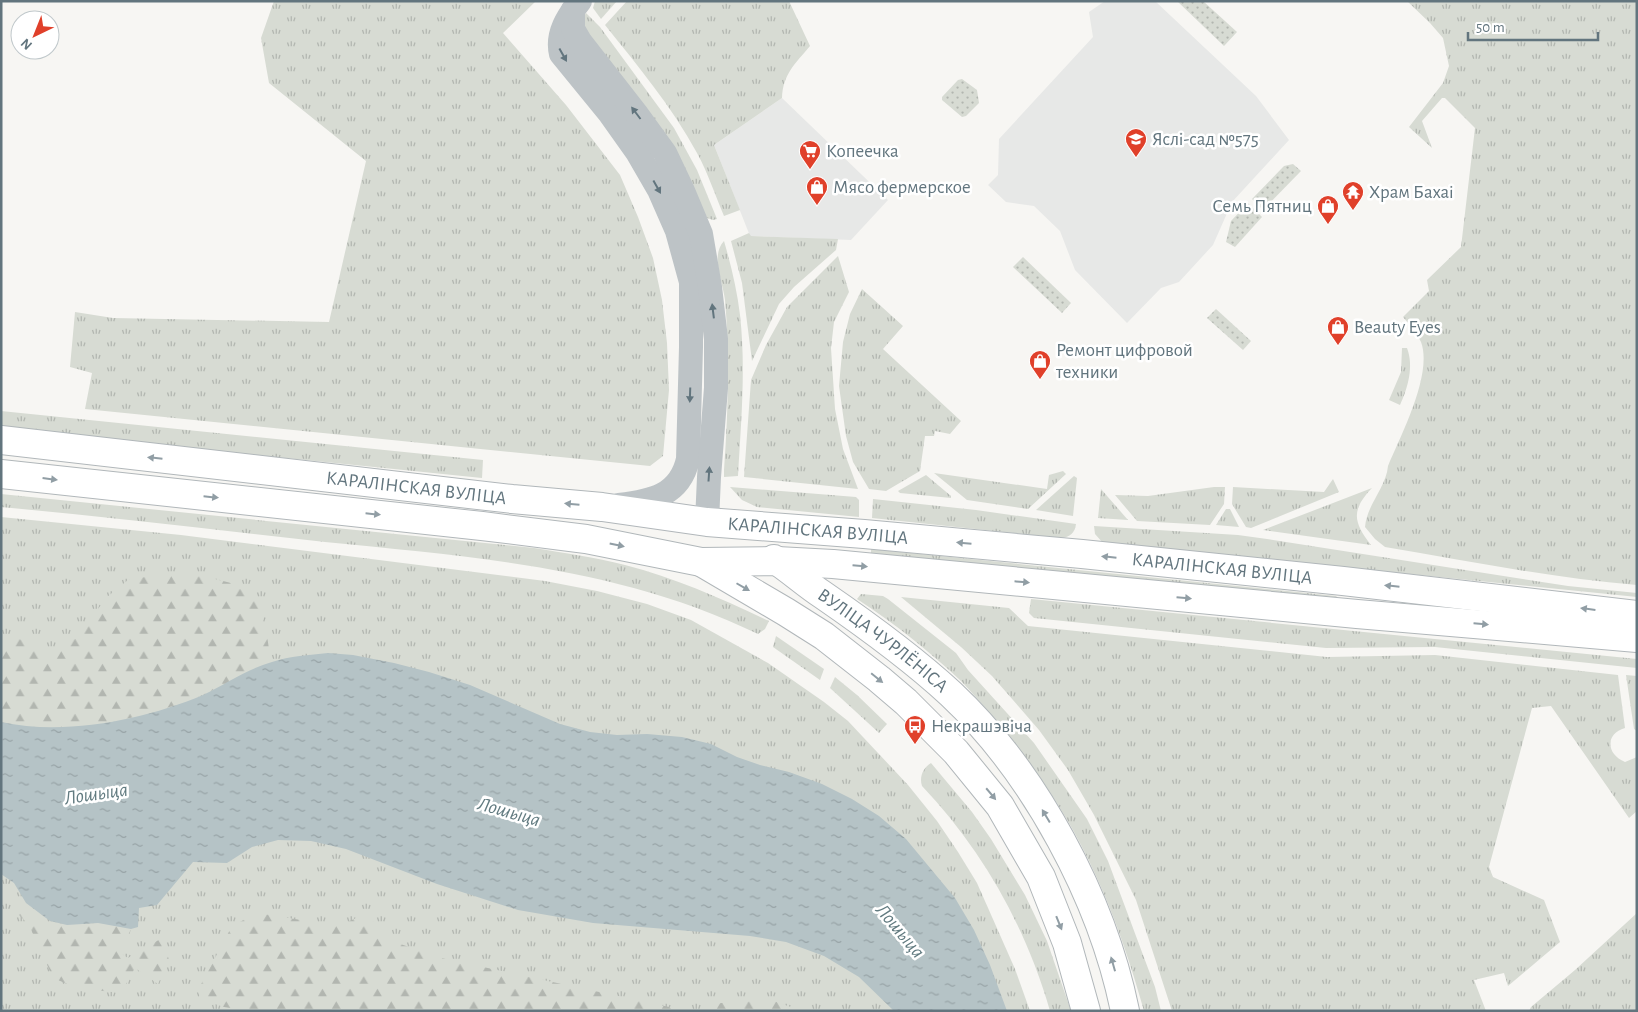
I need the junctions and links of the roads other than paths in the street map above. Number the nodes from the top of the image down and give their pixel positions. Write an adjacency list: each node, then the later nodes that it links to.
1 (577, 6): 6 (street, one-way to 6); 7 (street, one-way to 1)
2 (1, 440): 3 (main road, КАРАЛІНСКАЯ ВУЛІЦА)
3 (114, 454): 5 (main road); 6 (main road, КАРАЛІНСКАЯ ВУЛІЦА, one-way to 3)
4 (1, 474): 5 (main road, КАРАЛІНСКАЯ ВУЛІЦА, one-way to 5)
5 (110, 486): 9 (main road, КАРАЛІНСКАЯ ВУЛІЦА, one-way to 9)
6 (602, 507): 7 (main road, КАРАЛІНСКАЯ ВУЛІЦА)
7 (707, 522): 8 (main road, ВУЛІЦА ЧУРЛЁНІСА); 9 (main road); 11 (main road, КАРАЛІНСКАЯ ВУЛІЦА, one-way to 7)
8 (777, 561): 9 (main road, КАРАЛІНСКАЯ ВУЛІЦА); 10 (main road, КАРАЛІНСКАЯ ВУЛІЦА); 12 (main road, ВУЛІЦА ЧУРЛЁНІСА)
9 (701, 562): 16 (main road, ВУЛІЦА ЧУРЛЁНІСА, one-way to 16)
10 (833, 564): 12 (main road); 14 (main road, КАРАЛІНСКАЯ ВУЛІЦА, one-way to 14)
11 (1434, 591): 13 (main road, КАРАЛІНСКАЯ ВУЛІЦА, one-way to 11); 14 (main road)
12 (822, 594): 17 (main road, ВУЛІЦА ЧУРЛЁНІСА, one-way to 12)
13 (1637, 615)
14 (1433, 620): 15 (main road, КАРАЛІНСКАЯ ВУЛІЦА, one-way to 15)
15 (1637, 638)
16 (1086, 1011)
17 (1125, 1011)

